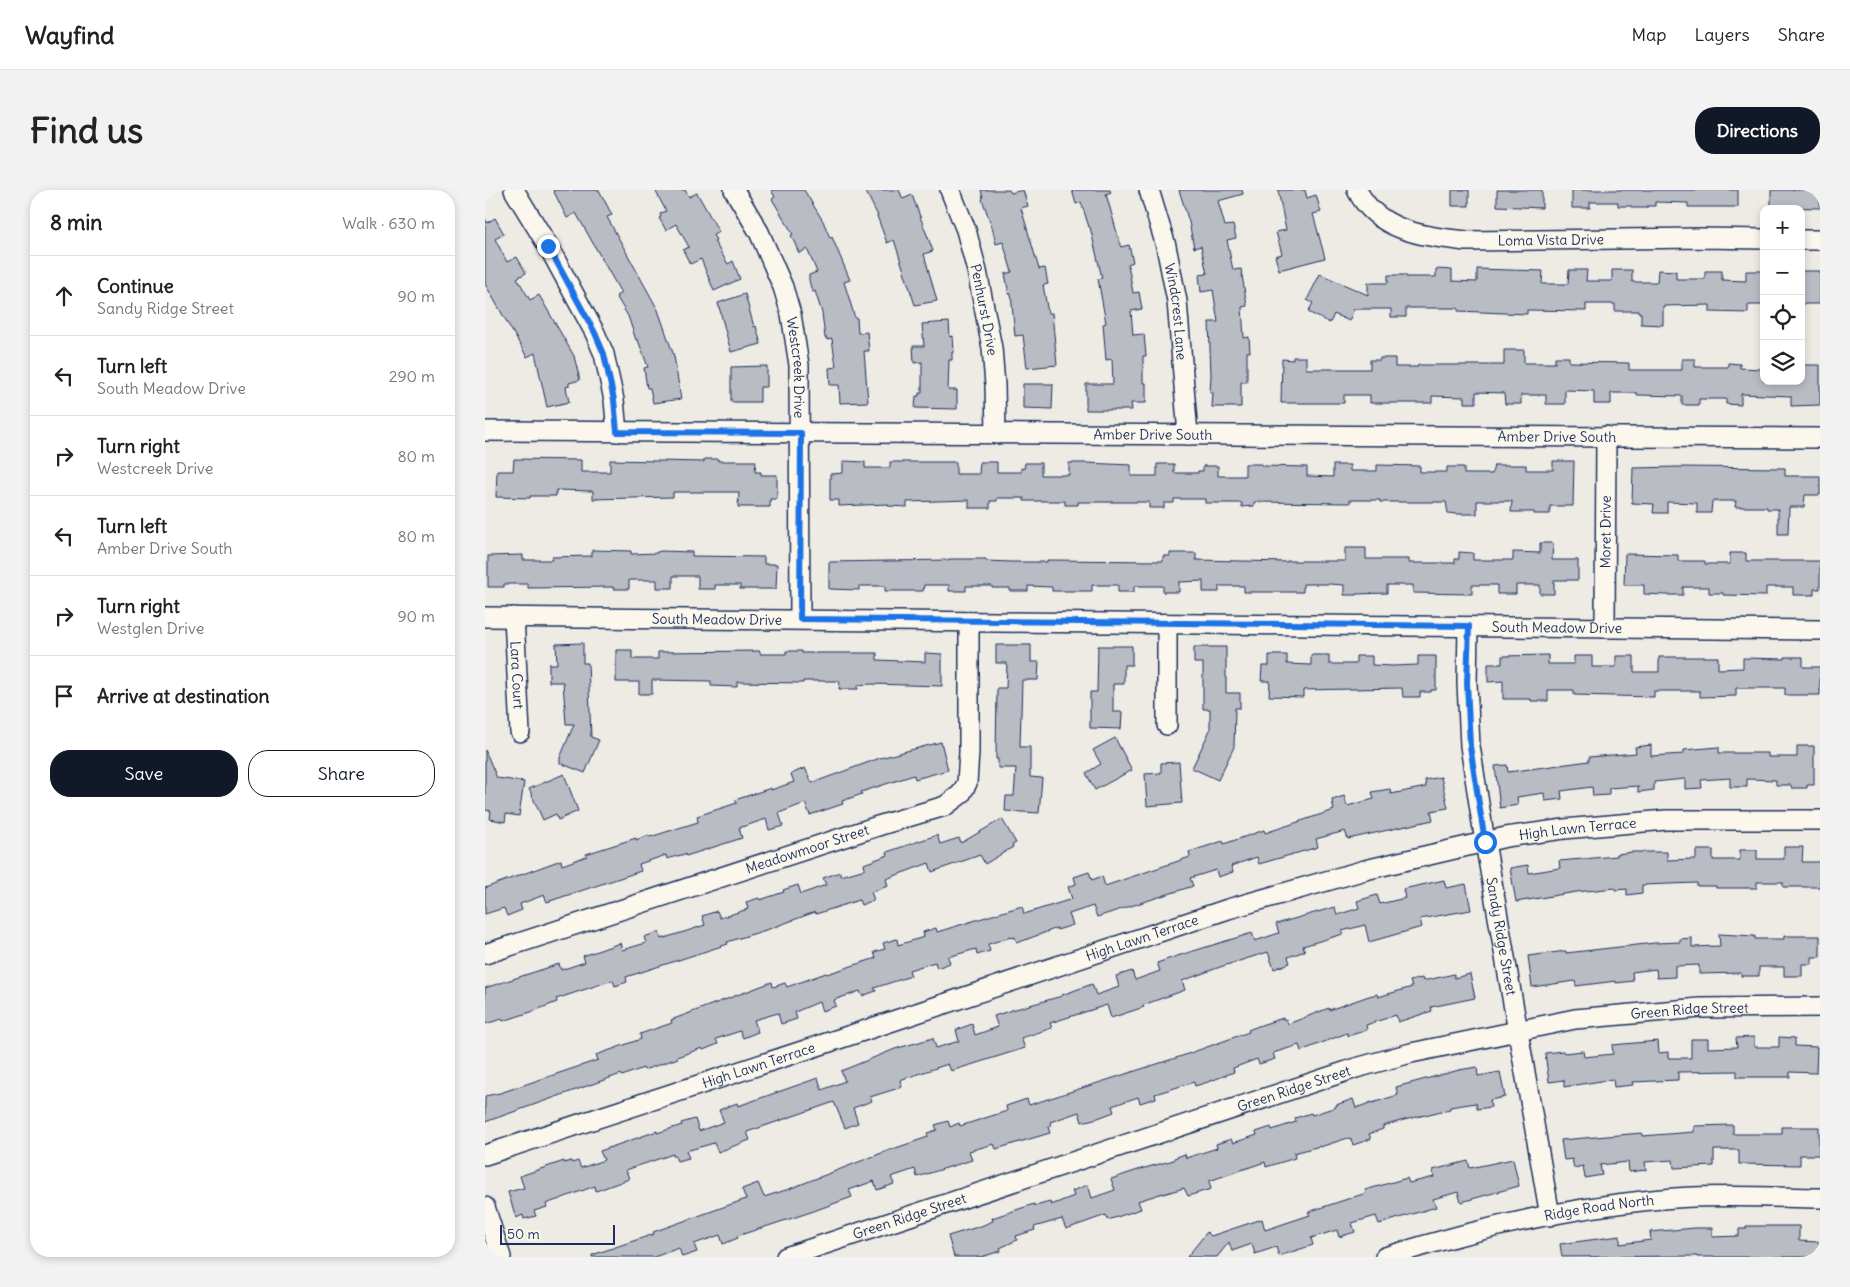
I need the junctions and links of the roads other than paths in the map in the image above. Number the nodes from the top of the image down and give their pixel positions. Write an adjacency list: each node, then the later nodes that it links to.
1 (514, 190): 10 (street)
2 (734, 190): 11 (street, Westcreek Drive)
3 (950, 190): 12 (street, Penhurst Drive)
4 (1149, 190): 13 (street, Windcrest Lane)
5 (1357, 190): 6 (street, Loma Vista Drive)
6 (1760, 239)
7 (1805, 240): 8 (street)
8 (1820, 240)
9 (485, 431): 10 (street, Amber Drive South)
10 (617, 432): 11 (street, Amber Drive South)
11 (801, 433): 12 (street, Amber Drive South); 18 (street, Westcreek Drive)
12 (996, 434): 13 (street, Amber Drive South)
13 (1188, 435): 14 (street, Amber Drive South)
14 (1606, 436): 15 (street, Amber Drive South); 22 (street, Moret Drive)
15 (1820, 438)
16 (485, 617): 17 (street, South Meadow Drive)
17 (514, 617): 18 (street, South Meadow Drive); 25 (street, Lara Court)
18 (800, 619): 19 (street, South Meadow Drive)
19 (969, 622): 20 (street, South Meadow Drive); 28 (street, Meadowmoor Street)
20 (1167, 624): 21 (street, South Meadow Drive); 24 (street)
21 (1469, 626): 22 (street, South Meadow Drive); 27 (street, Sandy Ridge Street)
22 (1605, 628): 23 (street, South Meadow Drive)
23 (1820, 630)
24 (1167, 725)
25 (520, 732)
26 (1820, 820): 27 (street, High Lawn Terrace)
27 (1485, 842): 30 (street, Sandy Ridge Street); 31 (street, High Lawn Terrace)
28 (485, 954)
29 (1820, 1007): 30 (street, Green Ridge Street)
30 (1518, 1031): 34 (street, Sandy Ridge Street); 36 (street, Green Ridge Street)
31 (485, 1155)
32 (1820, 1198): 34 (street, Ridge Road North)
33 (485, 1207): 35 (street)
34 (1550, 1216): 37 (street, Ridge Road North)
35 (501, 1257)
36 (786, 1257)
37 (1385, 1257)

